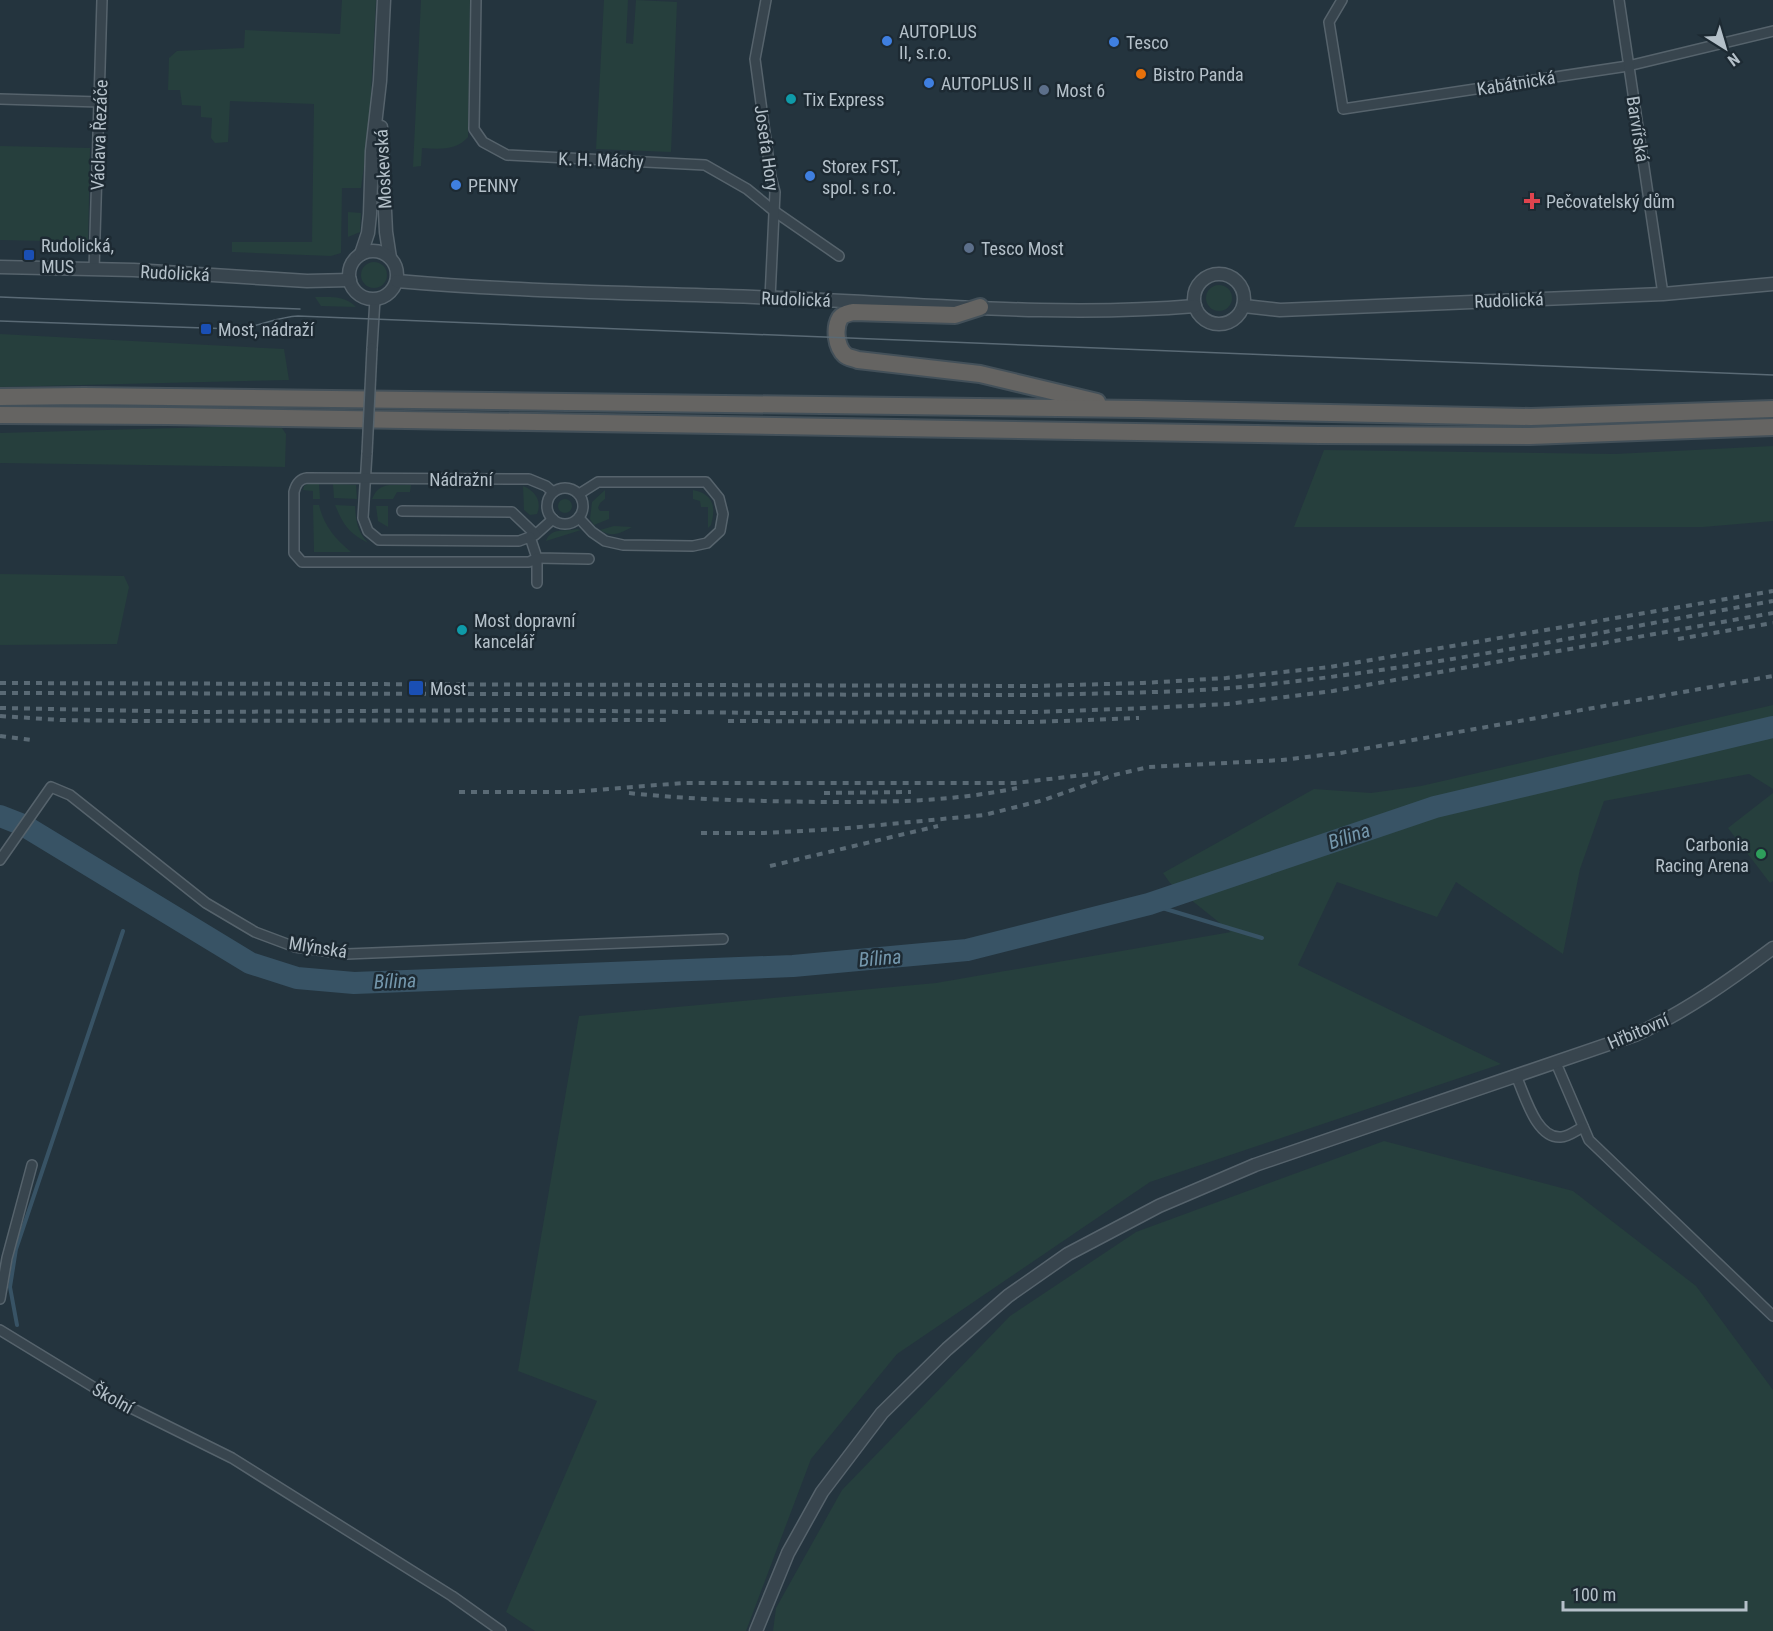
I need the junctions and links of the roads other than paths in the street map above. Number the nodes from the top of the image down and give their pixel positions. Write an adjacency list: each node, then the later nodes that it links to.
1 (102, 0): 11 (street, Václava Řezáče)
2 (384, 0): 9 (street, Moskevská)
3 (476, 0): 12 (street, K. H. Máchy)
4 (766, 0): 12 (street, Josefa Hory)
5 (1342, 0): 8 (street, Kabátnická)
6 (1619, 0): 8 (street, Barvířská)
7 (1773, 31): 8 (street, Kabátnická)
8 (1628, 66): 21 (street, Barvířská)
9 (380, 81): 13 (street, Moskevská); 15 (street, Moskevská)
10 (0, 99): 11 (street)
11 (100, 102): 17 (street, Václava Řezáče)
12 (774, 211): 14 (street, K. H. Máchy); 22 (street, Josefa Hory)
13 (361, 254): 15 (street); 18 (street)
14 (839, 256)
15 (390, 258): 19 (street)
16 (0, 267): 17 (street, Rudolická)
17 (94, 270): 18 (street, Rudolická)
18 (350, 280): 23 (street)
19 (397, 281): 22 (street, Rudolická); 23 (street)
20 (1773, 284): 21 (street, Rudolická)
21 (1663, 294): 25 (street, Rudolická)
22 (770, 298): 26 (street, Rudolická)
23 (375, 299): 32 (street, bridge)
24 (1195, 306): 25 (street); 25 (street); 26 (street, Rudolická)
25 (1244, 306)
26 (980, 307): 28 (highway)
27 (0, 397): 28 (highway)
28 (1139, 409): 29 (highway)
29 (1773, 409)
30 (0, 415): 31 (highway)
31 (1773, 427)
32 (366, 477): 33 (street, Nádražní); 38 (street); 39 (street, Nádražní)
33 (552, 492): 34 (street); 37 (street)
34 (579, 494): 36 (street); 36 (street)
35 (402, 511): 38 (street)
36 (579, 518): 37 (street)
37 (553, 519): 38 (street)
38 (533, 536): 39 (street)
39 (537, 558): 40 (street); 41 (street)
40 (589, 559)
41 (537, 584)
42 (0, 860): 43 (street, Mlýnská)
43 (723, 939)
44 (1773, 948): 45 (street, Hřbitovní)
45 (1556, 1063): 46 (street, Hřbitovní); 47 (street)
46 (1516, 1076): 47 (street); 53 (street, Hřbitovní)
47 (1583, 1127): 50 (street)
48 (32, 1166): 49 (street)
49 (0, 1299)
50 (1773, 1316)
51 (0, 1330): 52 (street, Školní)
52 (501, 1631)
53 (756, 1631)

